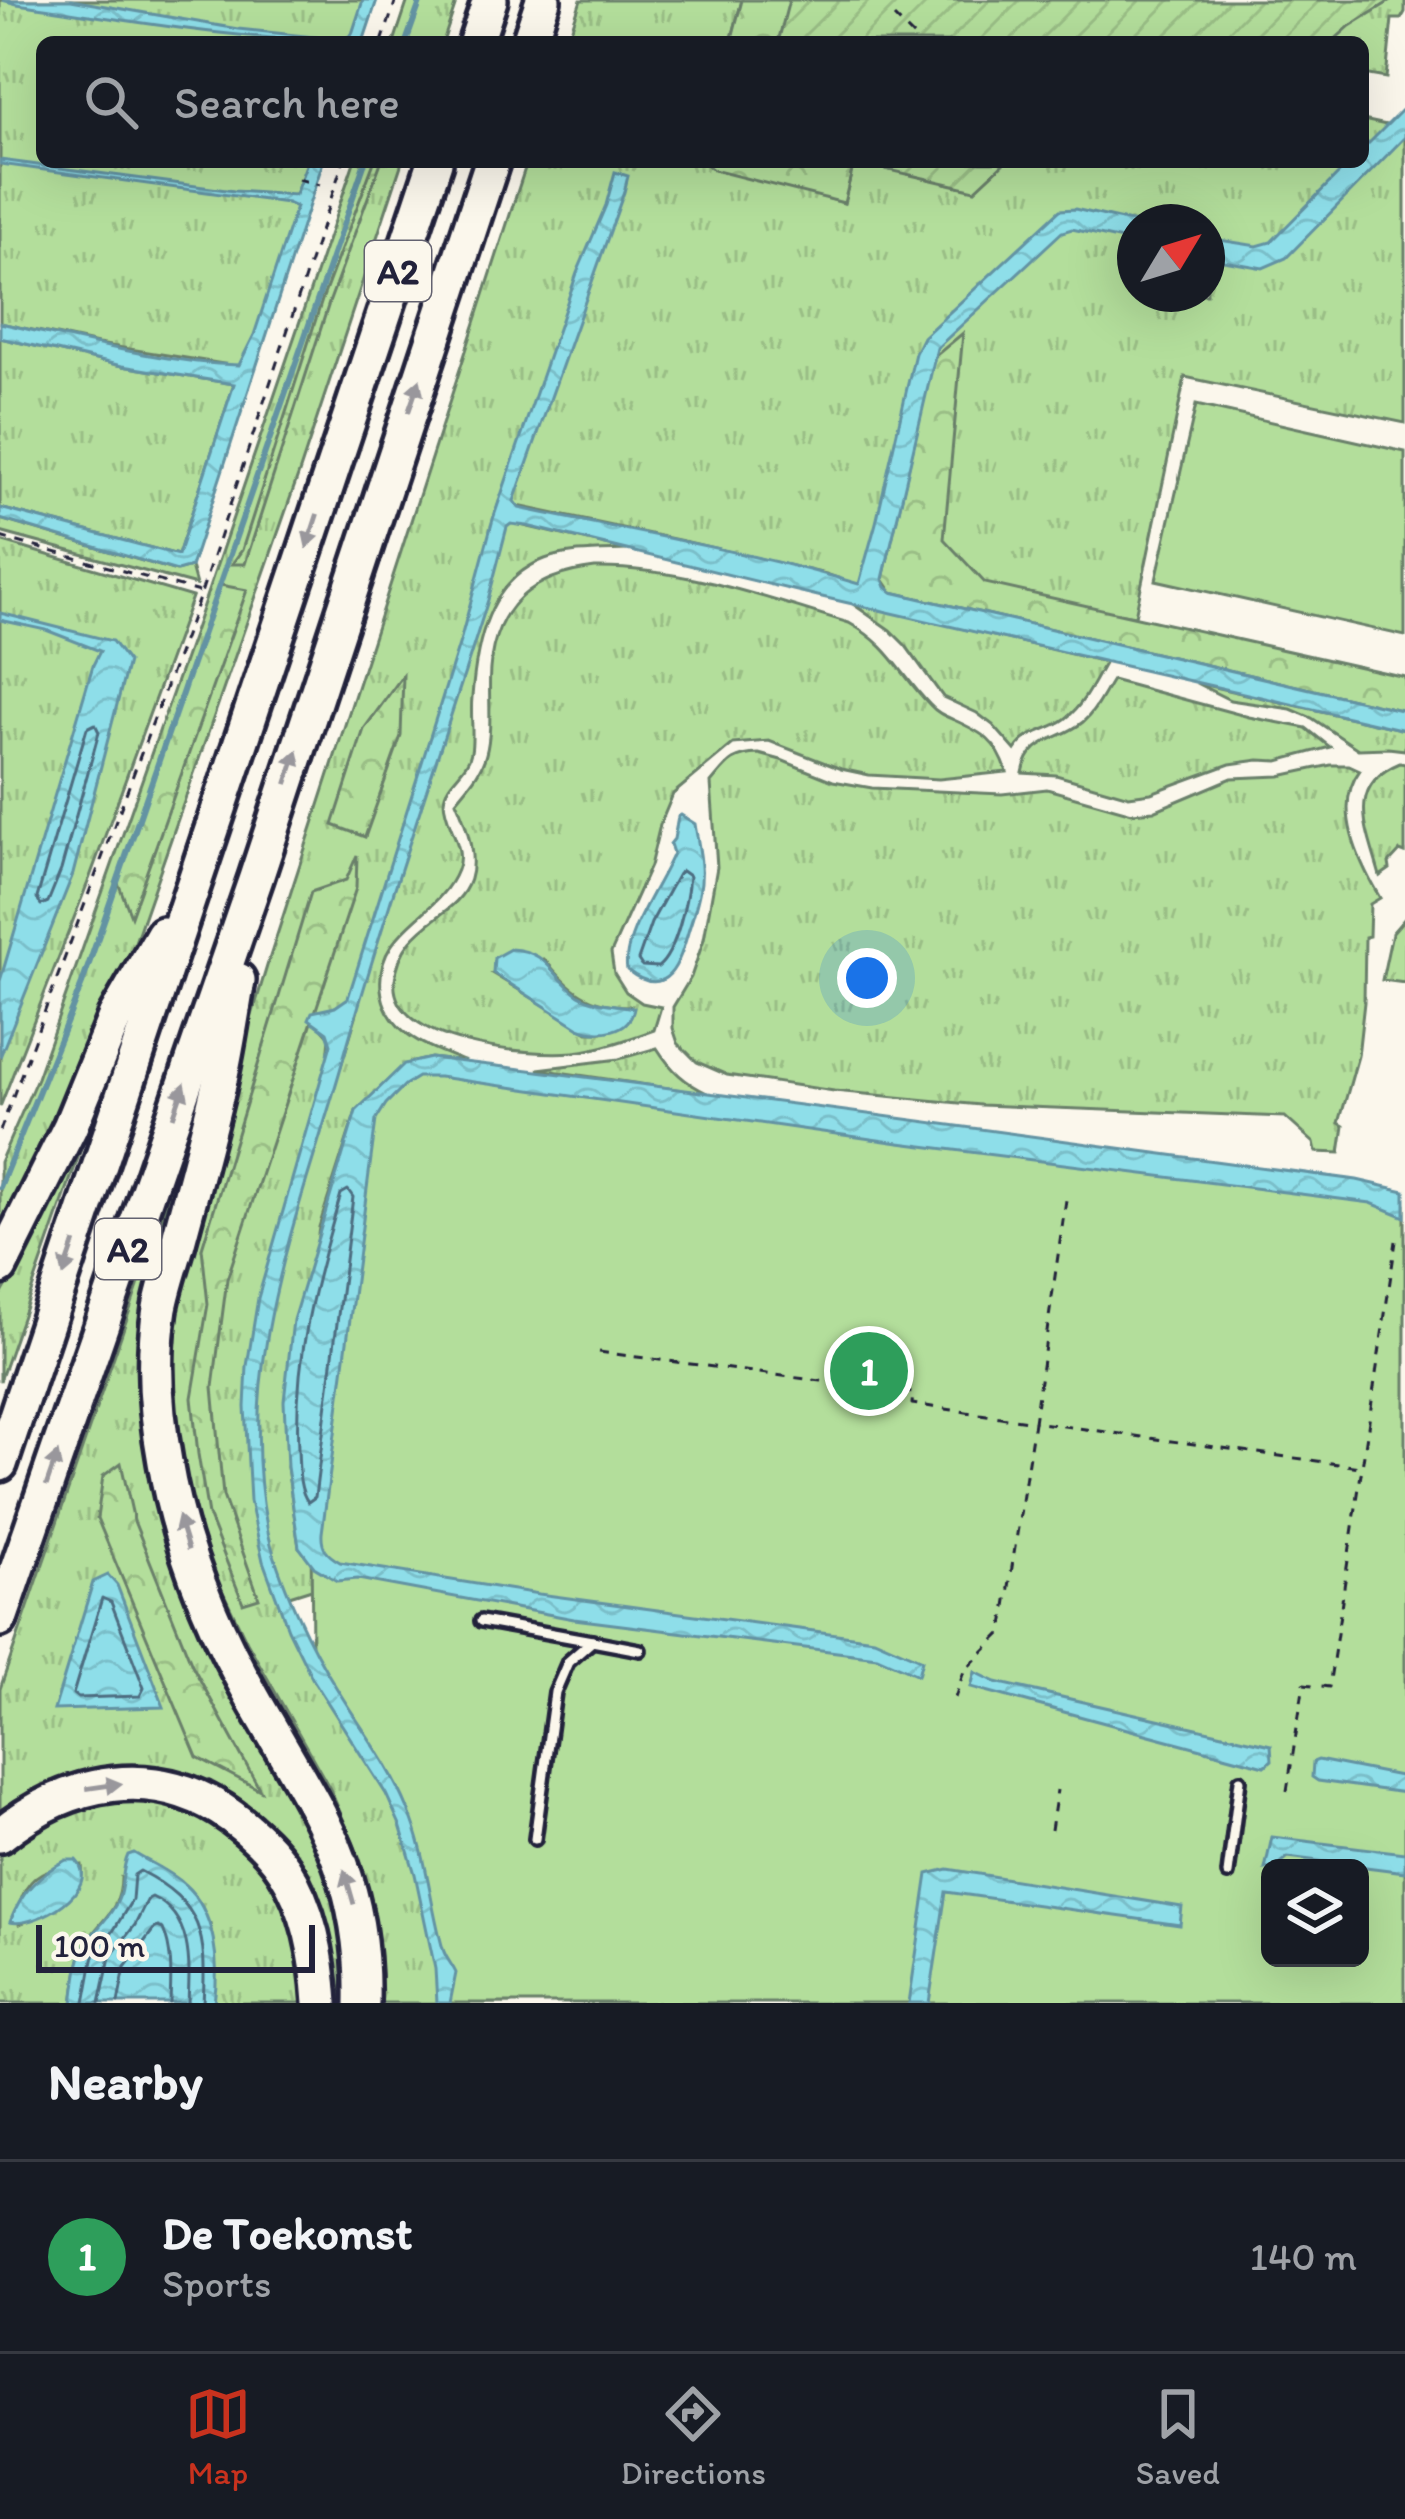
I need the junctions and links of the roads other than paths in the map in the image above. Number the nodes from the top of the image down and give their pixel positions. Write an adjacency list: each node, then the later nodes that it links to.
1 (490, 0): 3 (highway)
2 (543, 0): 4 (highway)
3 (478, 36)
4 (531, 36)
5 (433, 168): 7 (highway, A2, one-way to 7)
6 (490, 168): 8 (highway, A2, one-way to 6)
7 (200, 870): 9 (highway, A2); 10 (highway, A2, one-way to 10)
8 (256, 878): 11 (highway, A2, one-way to 8); 20 (highway, A2, one-way to 8)
9 (0, 1267)
10 (0, 1464)
11 (0, 1619)
12 (481, 1621): 13 (lane)
13 (592, 1641): 14 (lane); 17 (lane)
14 (640, 1651)
15 (1240, 1780): 18 (lane)
16 (0, 1835): 19 (highway, one-way to 19)
17 (535, 1839)
18 (1228, 1874)
19 (321, 2003)
20 (362, 2003)

